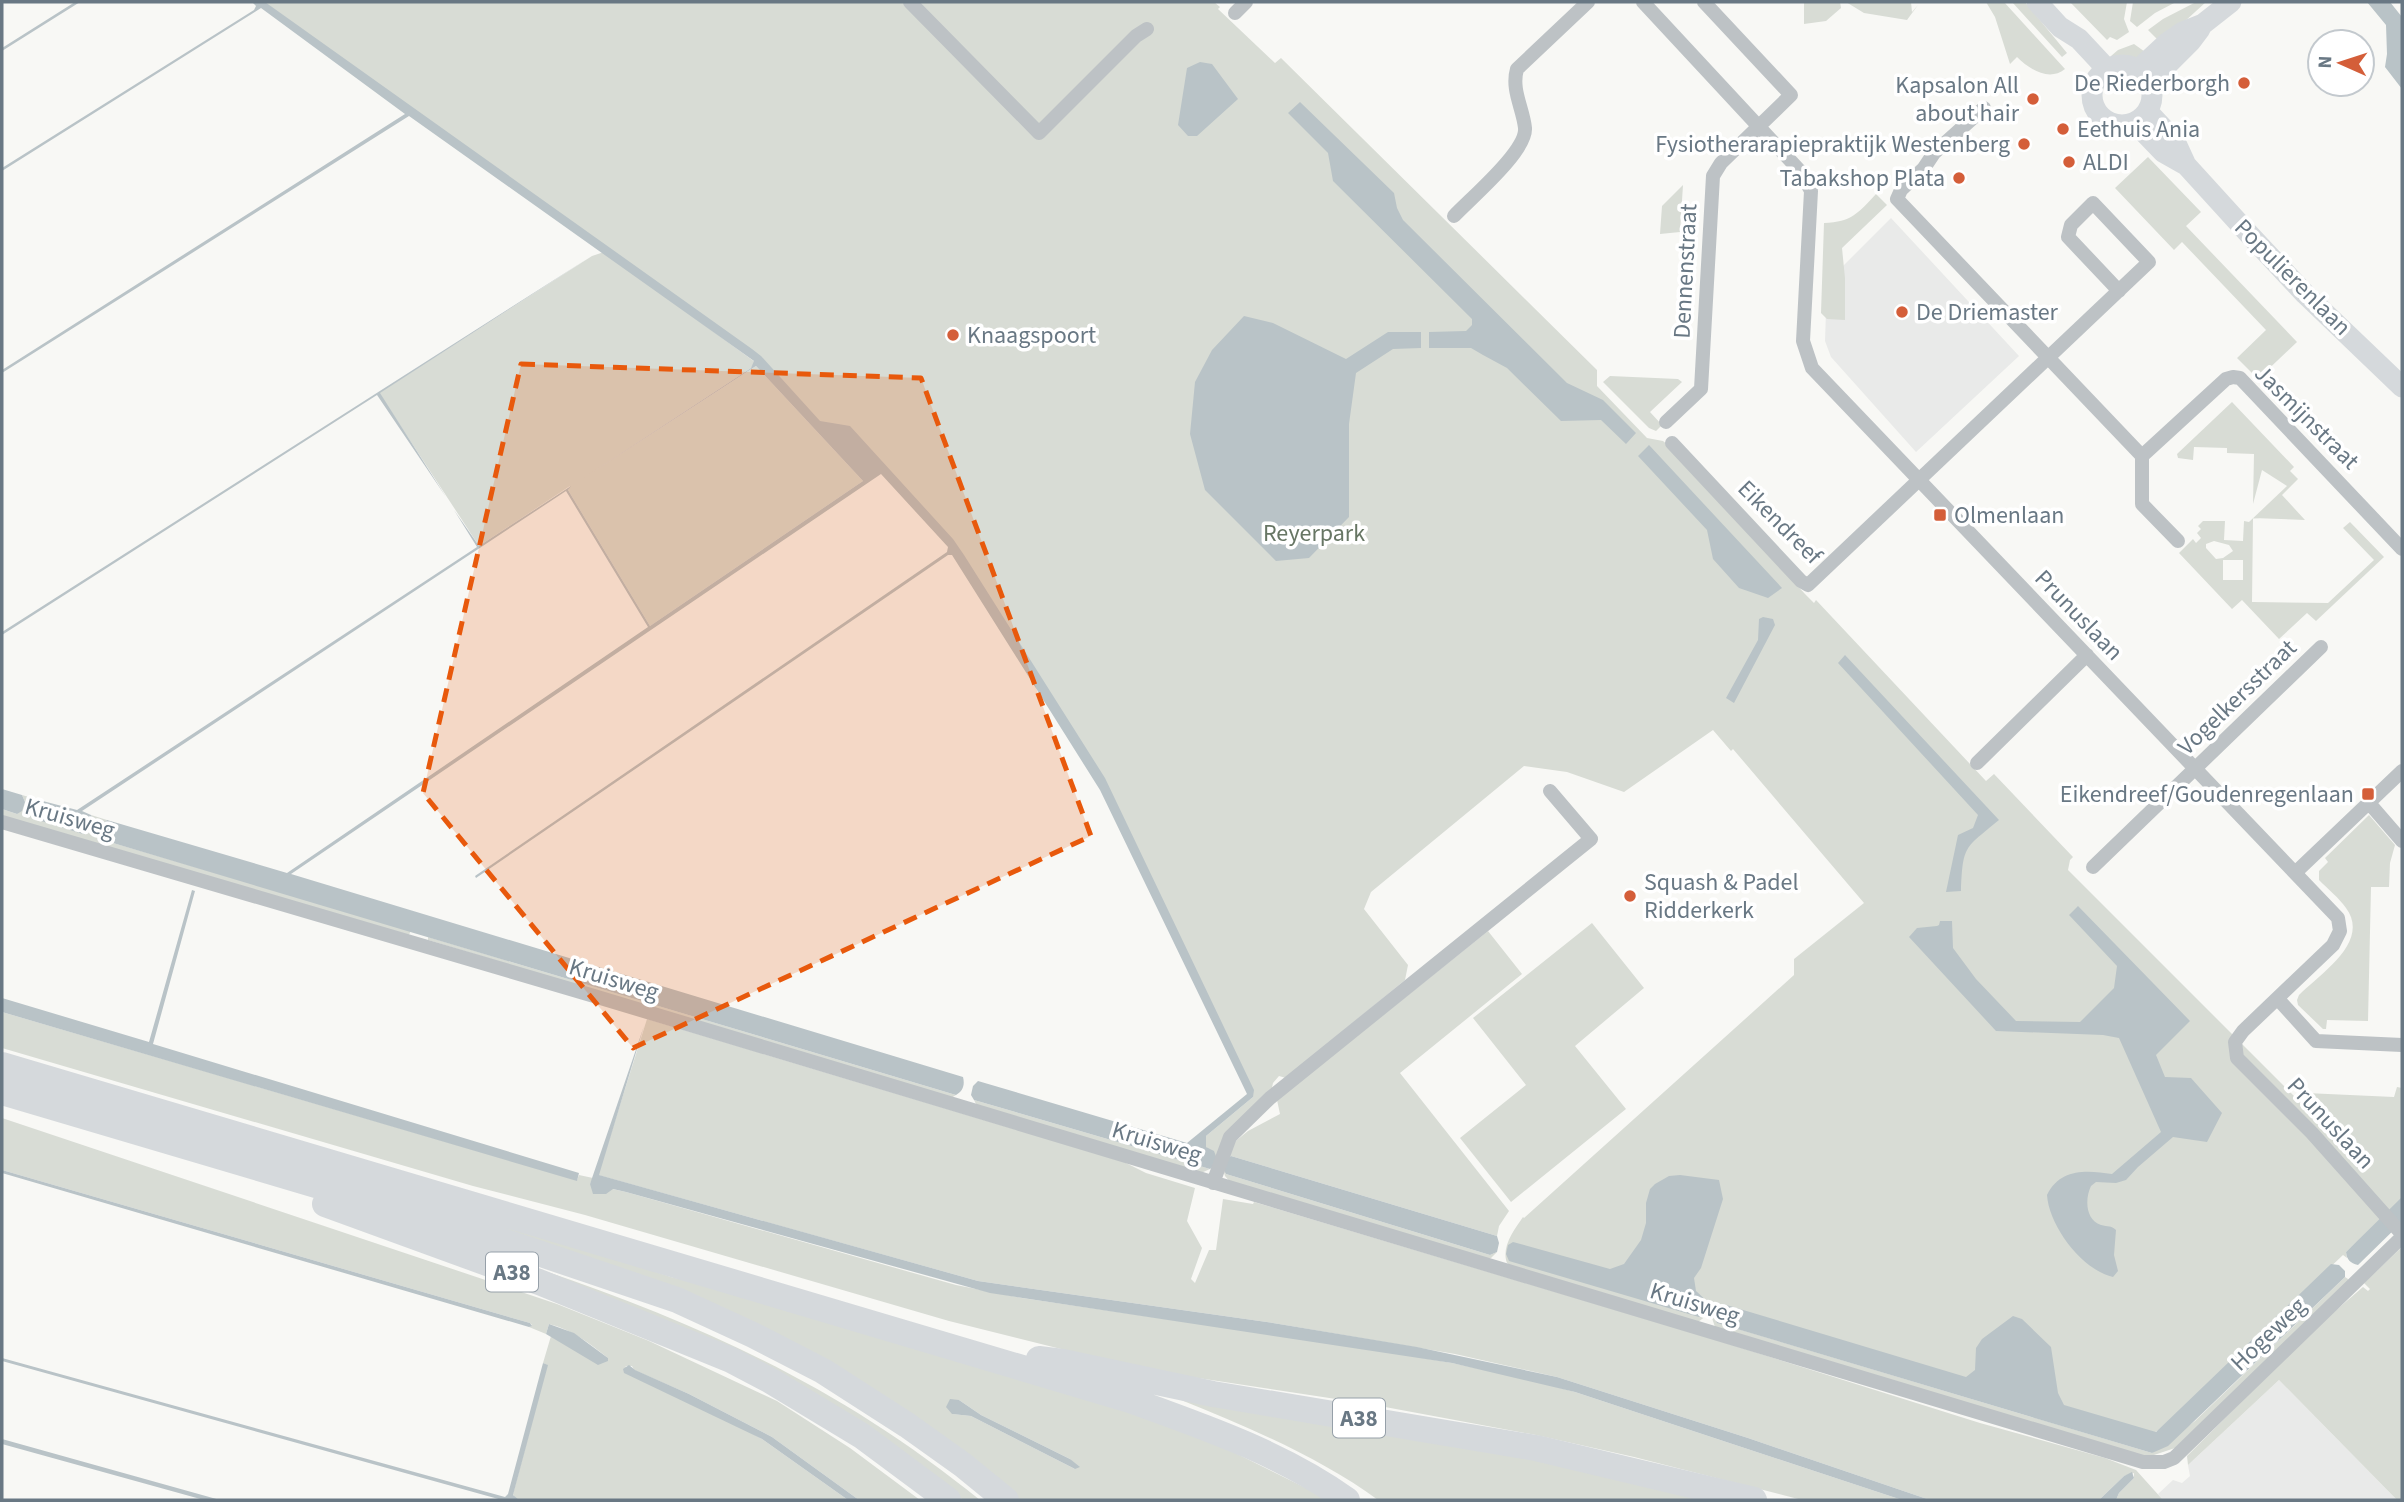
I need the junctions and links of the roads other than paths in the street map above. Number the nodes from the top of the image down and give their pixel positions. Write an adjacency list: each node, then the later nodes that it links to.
1 (910, 2): 9 (street)
2 (1246, 2): 8 (street)
3 (1588, 2): 15 (street)
4 (1643, 2): 14 (street, Prunuslaan)
5 (1704, 2): 14 (street, Dennenstraat)
6 (2038, 2): 10 (street)
7 (2231, 2): 11 (street)
8 (1235, 13)
9 (1147, 29)
10 (2102, 74): 11 (street); 13 (street)
11 (2144, 76): 13 (street)
12 (1984, 108): 17 (street)
13 (2141, 117): 18 (street, Populierenlaan)
14 (1760, 127): 19 (street, Dennenstraat); 22 (street, Prunuslaan)
15 (1454, 216)
16 (2119, 291): 16 (street); 17 (street)
17 (2048, 358): 21 (street); 22 (street)
18 (2402, 387)
19 (1666, 422)
20 (1672, 443): 22 (street, Eikendreef)
21 (2143, 456): 23 (street); 24 (street, Jasmijnstraat)
22 (1919, 481): 26 (street, Prunuslaan)
23 (2178, 541)
24 (2402, 549)
25 (2321, 647): 28 (street, Vogelkersstraat)
26 (2087, 655): 27 (street); 28 (street, Prunuslaan)
27 (1977, 763)
28 (2195, 770): 34 (street, Vogelkersstraat); 35 (street, Prunuslaan)
29 (2402, 771): 31 (street)
30 (1550, 791): 41 (street, Kruisweg)
31 (2369, 803): 33 (street); 35 (street)
32 (2, 822): 41 (street, Kruisweg)
33 (2402, 841)
34 (2093, 867)
35 (2295, 872): 36 (street, Prunuslaan)
36 (2278, 999): 37 (street); 42 (street, Prunuslaan)
37 (2402, 1045)
38 (2, 1065): 43 (highway, A38)
39 (2, 1092): 40 (highway, A38)
40 (255, 1167): 45 (highway, A38); 46 (highway, A38)
41 (1217, 1170): 44 (street, Kruisweg)
42 (2401, 1233): 44 (street, Hogeweg)
43 (961, 1350): 47 (highway, A38); 48 (highway, A38)
44 (2164, 1462)
45 (947, 1500)
46 (1006, 1500)
47 (1348, 1500)
48 (1754, 1500)

